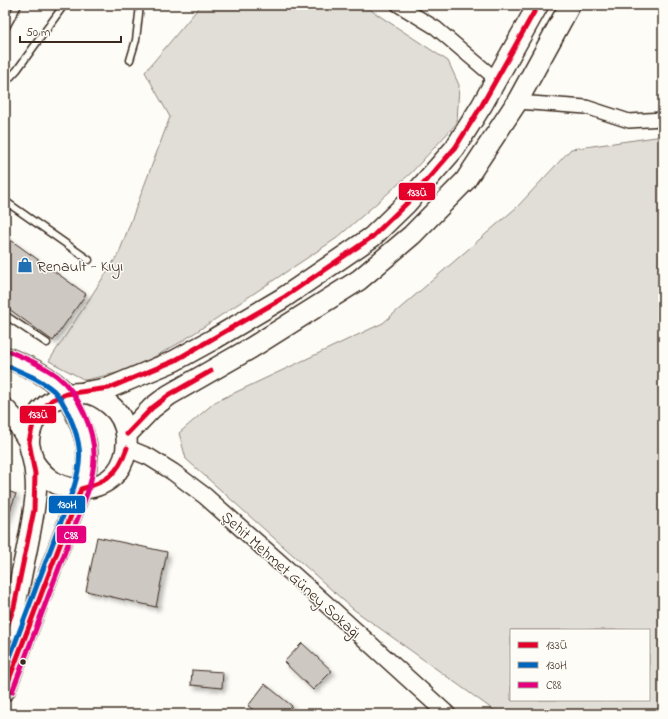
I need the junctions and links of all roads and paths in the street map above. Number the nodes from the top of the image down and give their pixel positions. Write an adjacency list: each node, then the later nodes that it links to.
1 (18, 5): 7 (lane)
2 (64, 5): 10 (lane)
3 (140, 5): 8 (lane)
4 (398, 5): 9 (street)
5 (538, 5): 9 (main road)
6 (570, 5): 11 (main road)
7 (5, 28)
8 (130, 60)
9 (497, 80): 18 (main road)
10 (5, 83)
11 (517, 102): 12 (street); 20 (main road)
12 (663, 119)
13 (5, 201): 14 (lane)
14 (89, 260)
15 (5, 315): 16 (lane)
16 (47, 343)
17 (5, 357): 18 (main road)
18 (76, 393): 20 (main road); 21 (main road); 22 (main road)
19 (5, 409): 21 (main road)
20 (127, 441): 22 (main road); 25 (street, Şehit Mehmet Güney Sokağı)
21 (31, 452): 22 (main road); 23 (main road)
22 (81, 489): 24 (main road)
23 (5, 632)
24 (5, 690)
25 (447, 714)

